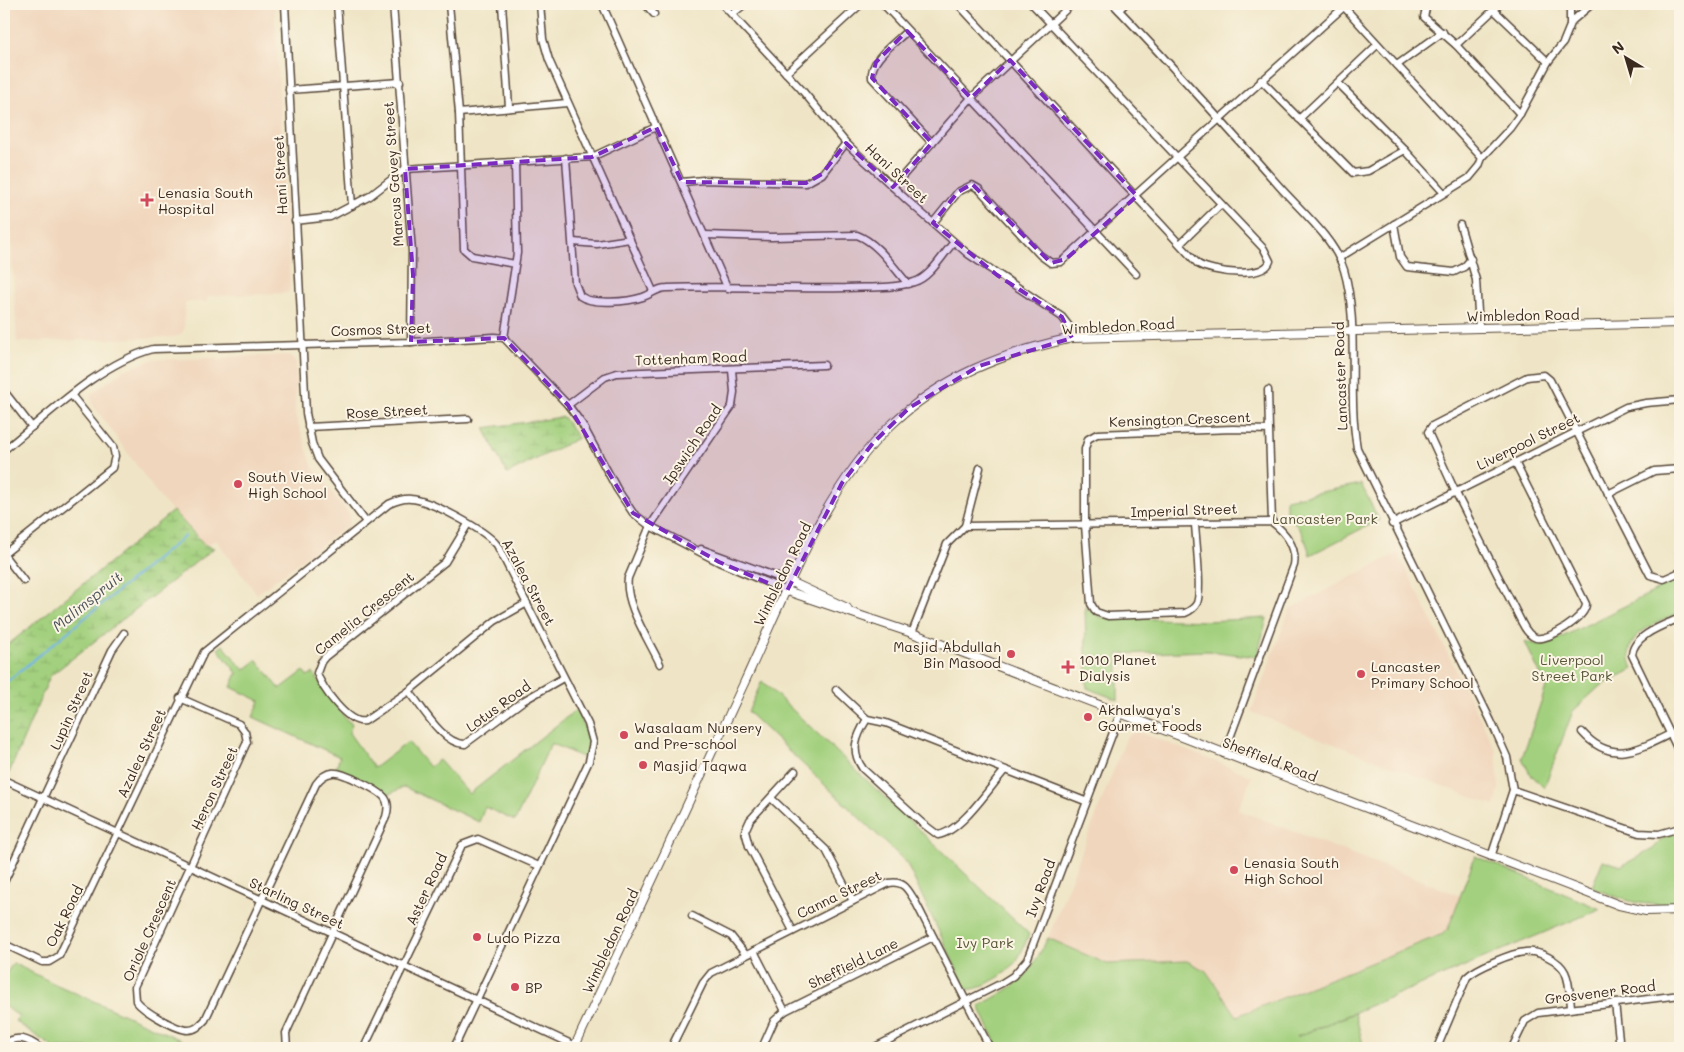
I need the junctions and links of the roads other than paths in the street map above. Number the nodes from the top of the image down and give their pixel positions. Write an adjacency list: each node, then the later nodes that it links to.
1 (285, 4): 41 (street, Hani Street)
2 (337, 4): 40 (street)
3 (392, 4): 38 (street, Marcus Gavey Street)
4 (449, 4): 45 (street)
5 (502, 4): 44 (street)
6 (540, 4): 43 (street)
7 (602, 4): 49 (street)
8 (645, 4): 25 (street)
9 (722, 4): 26 (street, Hani Street)
10 (745, 4): 26 (street)
11 (861, 4): 36 (street)
12 (883, 4): 29 (street)
13 (958, 4): 33 (street)
14 (1032, 4): 27 (street)
15 (1072, 4): 27 (street)
16 (1113, 4): 23 (street, Lancaster Road)
17 (1125, 4): 23 (street)
18 (1428, 4): 30 (street)
19 (1500, 4): 24 (street)
20 (1570, 4): 28 (street)
21 (1592, 4): 28 (street)
22 (1345, 6): 32 (street); 37 (street)
23 (1118, 10): 47 (street, Lancaster Road)
24 (1494, 10): 31 (street); 34 (street)
25 (654, 14)
26 (732, 14): 36 (street, Hani Street)
27 (1050, 24): 33 (street); 55 (street)
28 (1570, 24): 34 (street)
29 (908, 31): 42 (street); 51 (street)
30 (1443, 32): 31 (street); 35 (street)
31 (1456, 45): 46 (street)
32 (1377, 46): 35 (street); 39 (street)
33 (1010, 60): 42 (street); 63 (street)
34 (1548, 62): 46 (street)
35 (1397, 65): 56 (street)
36 (786, 73): 50 (street, Hani Street)
37 (1261, 80): 47 (street); 48 (street)
38 (400, 82): 40 (street); 59 (street, Marcus Gavey Street)
39 (1338, 83): 48 (street); 52 (street)
40 (344, 87): 41 (street); 65 (street)
41 (289, 90): 66 (street, Hani Street)
42 (971, 98): 51 (street); 70 (street)
43 (567, 102): 44 (street); 53 (street)
44 (509, 108): 45 (street)
45 (459, 112): 58 (street)
46 (1520, 114): 56 (street)
47 (1219, 118): 55 (street); 76 (street, Lancaster Road)
48 (1299, 119): 52 (street)
49 (656, 128): 53 (street); 60 (street)
50 (846, 143): 60 (street); 61 (street, Hani Street)
51 (932, 143): 61 (street)
52 (1405, 150): 62 (street)
53 (592, 157): 54 (street); 72 (street)
54 (566, 158): 57 (street); 73 (street)
55 (1176, 158): 63 (street); 64 (street)
56 (1482, 158): 62 (street)
57 (515, 162): 58 (street); 78 (street)
58 (461, 165): 59 (street); 78 (street)
59 (405, 169): 65 (street); 88 (street, Marcus Gavey Street)
60 (682, 182): 71 (street)
61 (893, 187): 67 (street, Hani Street)
62 (1444, 192): 68 (street)
63 (1137, 196): 70 (street); 75 (street)
64 (1221, 204): 75 (street); 75 (street)
65 (352, 206): 66 (street)
66 (295, 221): 89 (street, Hani Street)
67 (933, 223): 70 (street); 74 (street, Hani Street)
68 (1394, 224): 76 (street); 77 (street)
69 (1460, 225): 77 (street)
70 (1096, 232): 79 (street)
71 (705, 235): 80 (street); 81 (street)
72 (630, 239): 73 (street); 82 (street)
73 (573, 242): 82 (street)
74 (954, 242): 80 (street); 87 (street, Hani Street)
75 (1180, 244)
76 (1339, 258): 85 (street, Lancaster Road)
77 (1471, 259): 84 (street)
78 (515, 264): 86 (street)
79 (1136, 274)
80 (908, 284): 81 (street)
81 (728, 289): 82 (street)
82 (653, 290)
83 (1680, 323): 84 (street, Wimbledon Road)
84 (1479, 328): 85 (street, Wimbledon Road)
85 (1351, 332): 87 (street, Wimbledon Road); 113 (street, Lancaster Road)
86 (504, 338): 88 (street, Cosmos Street); 96 (street)
87 (1072, 338): 120 (street, Wimbledon Road)
88 (411, 342): 89 (street, Cosmos Street)
89 (304, 344): 94 (street, Cosmos Street); 99 (street, Hani Street)
90 (824, 365): 91 (street, Tottenham Road)
91 (732, 370): 96 (street, Tottenham Road); 114 (street, Ipswich Road)
92 (1268, 390): 100 (street)
93 (4, 391): 98 (street)
94 (72, 396): 98 (street, Cosmos Street); 117 (street)
95 (1680, 400): 101 (street, Liverpool Street)
96 (568, 405): 114 (street)
97 (468, 419): 99 (street, Rose Street)
98 (32, 427): 102 (street, Cosmos Street)
99 (308, 427): 108 (street, Hani Street)
100 (1269, 430): 109 (street, Kensington Crescent); 111 (street, Kensington Crescent)
101 (1575, 432): 103 (street, Liverpool Street); 106 (street); 107 (street)
102 (4, 450)
103 (1515, 462): 106 (street, Liverpool Street); 106 (street)
104 (980, 468): 115 (street)
105 (1680, 469): 107 (street)
106 (1455, 491): 113 (street, Liverpool Street)
107 (1608, 494): 118 (street)
108 (366, 522): 110 (street, Azalea Street); 131 (street, Azalea Street)
109 (1272, 522): 112 (street, Imperial Street); 136 (street)
110 (468, 524): 122 (street, Azalea Street); 130 (street, Camelia Crescent)
111 (1085, 524): 112 (street, Imperial Street); 112 (street); 115 (street, Imperial Street)
112 (1195, 524)
113 (1392, 524): 141 (street, Lancaster Road)
114 (650, 526): 116 (street); 127 (street, Ipswich Road)
115 (965, 526): 126 (street)
116 (692, 547): 120 (street); 121 (street)
117 (4, 555): 119 (street)
118 (1680, 572)
119 (24, 581)
120 (791, 582): 121 (street, Wimbledon Road); 123 (street, Sheffield Road)
121 (787, 592): 123 (street, Sheffield Road); 173 (street, Wimbledon Road)
122 (527, 603): 128 (street, Azalea Street); 130 (street, Camelia Crescent)
123 (855, 613): 126 (street, Sheffield Road)
124 (1680, 618): 135 (street)
125 (124, 633): 142 (street, Lupin Street)
126 (912, 633): 132 (street, Sheffield Road)
127 (660, 664)
128 (563, 678): 130 (street, Lotus Road); 148 (street, Azalea Street)
129 (836, 690): 133 (street)
130 (408, 691)
131 (180, 698): 146 (street, Azalea Street); 149 (street, Heron Street)
132 (1120, 714): 136 (street, Sheffield Road); 144 (street, Ivy Road)
133 (867, 719): 138 (street); 138 (street)
134 (1582, 732): 135 (street)
135 (1670, 734): 137 (street)
136 (1224, 754): 147 (street, Sheffield Road)
137 (1680, 754)
138 (1005, 770): 144 (street)
139 (796, 771): 143 (street)
140 (4, 780): 142 (street, Starling Street)
141 (1513, 790): 145 (street); 147 (street, Lancaster Road)
142 (44, 798): 146 (street, Starling Street); 150 (street, Lupin Street)
143 (771, 798): 152 (street); 155 (street)
144 (1085, 802): 163 (street, Ivy Road)
145 (1680, 828)
146 (118, 833): 149 (street, Starling Street); 158 (street, Oak Road)
147 (1491, 857): 153 (street, Sheffield Road)
148 (539, 866): 161 (street, Aster Road); 164 (street, Azalea Street)
149 (191, 867): 151 (street, Starling Street); 151 (street, Oriole Crescent)
150 (4, 882)
151 (262, 900): 156 (street, Starling Street); 156 (street, Oriole Crescent)
152 (853, 901): 155 (street, Canna Street); 157 (street, Canna Street)
153 (1680, 910)
154 (692, 916): 160 (street)
155 (793, 931): 159 (street, Canna Street)
156 (333, 933): 161 (street, Starling Street); 170 (street, Oriole Crescent)
157 (933, 937): 163 (street, Canna Street); 167 (street, Sheffield Lane)
158 (4, 944)
159 (754, 951): 160 (street, Canna Street); 167 (street)
160 (746, 955): 174 (street, Canna Street)
161 (404, 967): 164 (street, Starling Street); 171 (street, Aster Road)
162 (1680, 995): 165 (street, Grosvener Road)
163 (966, 1000): 176 (street, Ivy Road); 177 (street, Canna Street)
164 (476, 1001): 172 (street, Azalea Street); 173 (street, Starling Street)
165 (1615, 1003): 166 (street, Grosvener Road); 180 (street)
166 (1571, 1007): 178 (street); 179 (street, Grosvener Road)
167 (785, 1011): 175 (street)
168 (4, 1045): 169 (street)
169 (40, 1048)
170 (287, 1048)
171 (364, 1048)
172 (454, 1048)
173 (576, 1048)
174 (671, 1048)
175 (762, 1048)
176 (873, 1048)
177 (990, 1048)
178 (1437, 1048)
179 (1512, 1048)
180 (1620, 1048)

